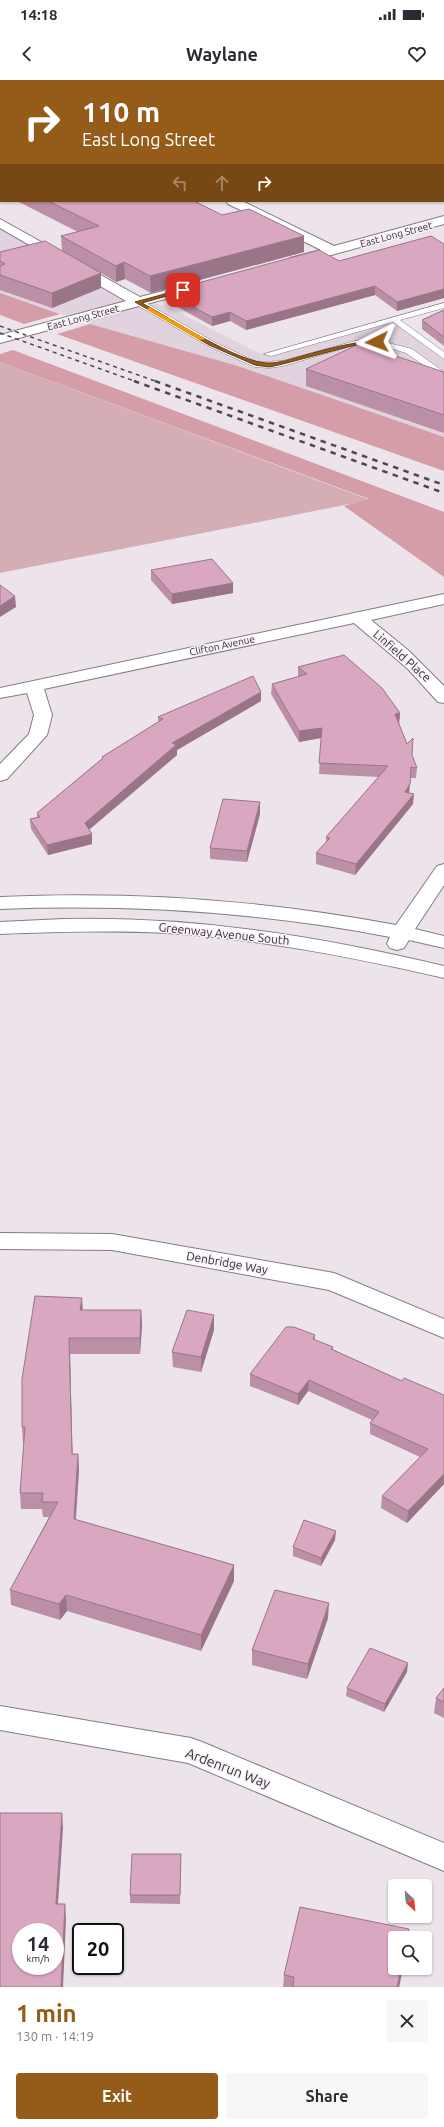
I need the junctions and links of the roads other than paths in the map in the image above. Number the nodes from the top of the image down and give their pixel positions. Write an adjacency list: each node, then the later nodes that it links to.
1 (234, 202): 4 (street)
2 (444, 220): 4 (street, East Long Street)
3 (0, 224): 7 (street)
4 (333, 251): 5 (street, East Long Street)
5 (280, 264)
6 (205, 284): 7 (street, East Long Street)
7 (138, 302): 10 (street, East Long Street); 14 (lane)
8 (444, 305): 9 (lane)
9 (394, 319): 11 (lane); 12 (lane)
10 (0, 339)
11 (268, 354)
12 (444, 356)
13 (444, 367): 14 (lane)
14 (434, 369): 15 (lane)
15 (444, 376)
16 (444, 599): 17 (street, Clifton Avenue)
17 (357, 617): 18 (street, Clifton Avenue); 20 (street, Linfield Place)
18 (34, 686): 19 (street, Clifton Avenue); 21 (street)
19 (0, 693)
20 (444, 698)
21 (0, 776)
22 (444, 870): 25 (street)
23 (0, 903): 25 (street)
24 (0, 928): 27 (street, Greenway Avenue South)
25 (403, 931): 26 (street); 27 (street)
26 (444, 942)
27 (390, 959): 28 (street, Greenway Avenue South)
28 (444, 972)
29 (0, 1241): 30 (street, Denbridge Way)
30 (444, 1328)
31 (0, 1718): 32 (street, Ardenrun Way)
32 (444, 1857)

